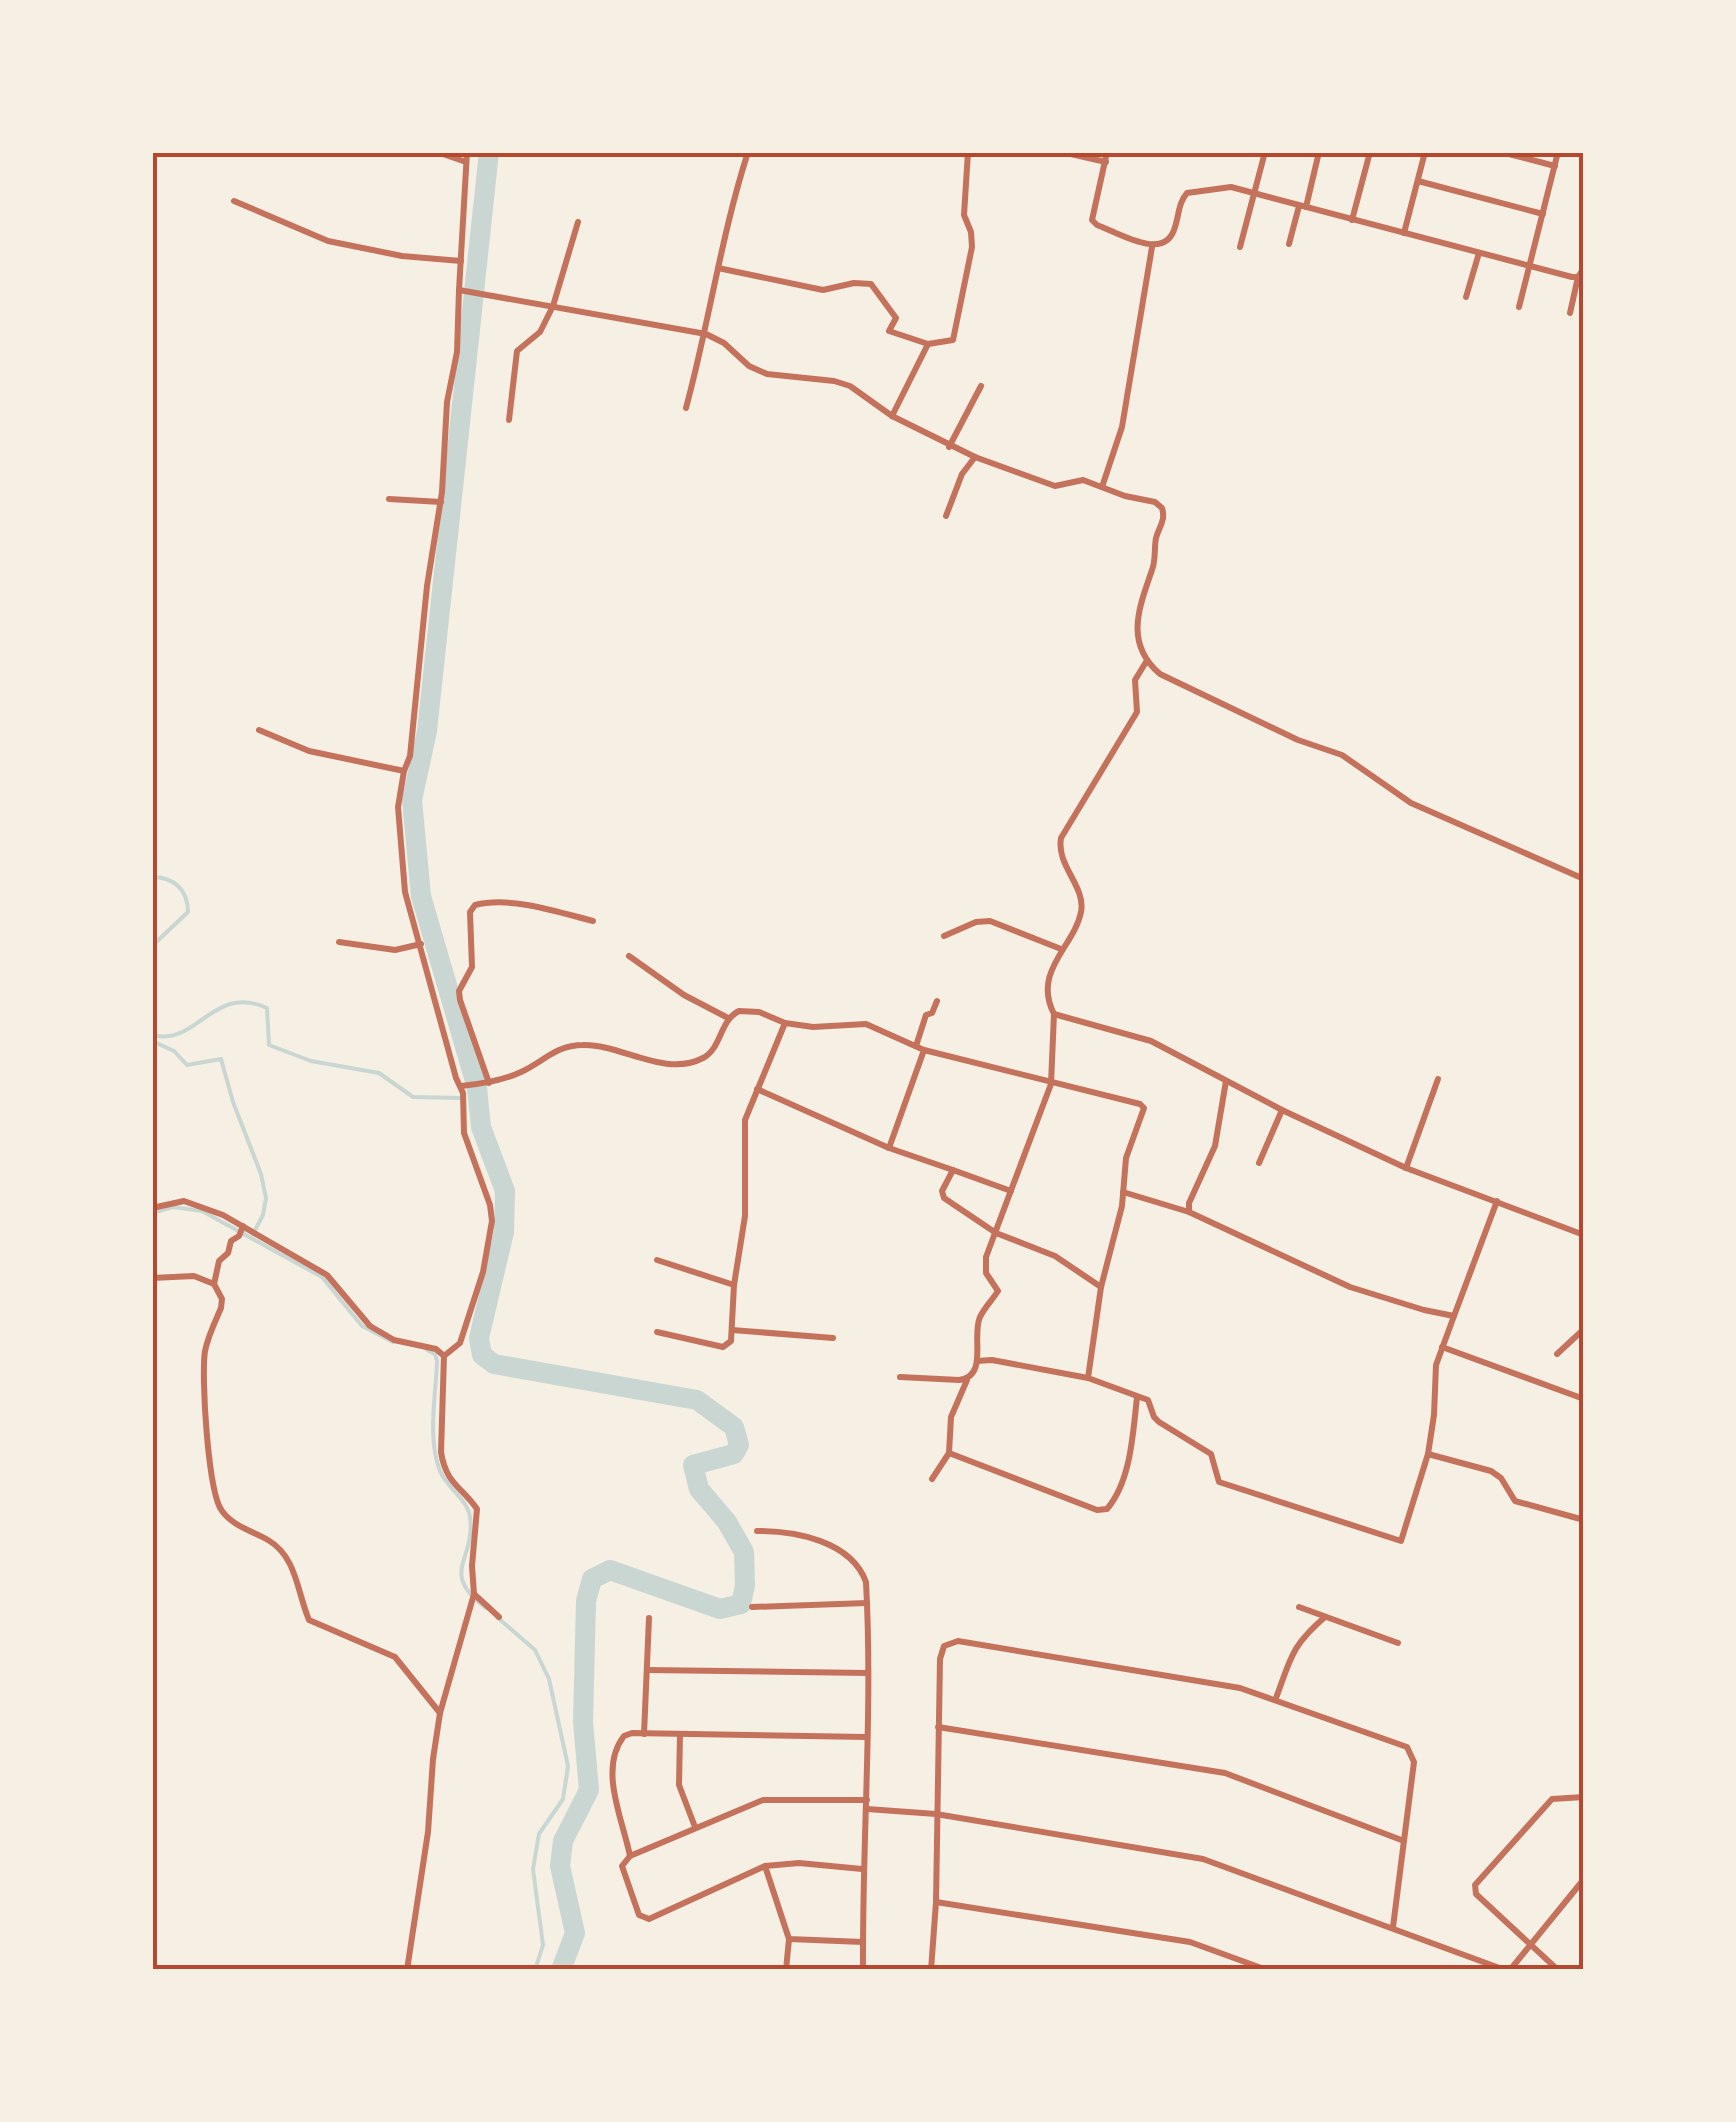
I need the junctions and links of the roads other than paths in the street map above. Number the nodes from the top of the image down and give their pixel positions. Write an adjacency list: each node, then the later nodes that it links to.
1 (437, 152): 13 (street)
2 (467, 152): 13 (street)
3 (748, 152): 29 (street)
4 (968, 152): 38 (street)
5 (1062, 152): 12 (street)
6 (1265, 152): 16 (street)
7 (1319, 152): 18 (street)
8 (1370, 152): 20 (street)
9 (1425, 152): 15 (street)
10 (1501, 152): 14 (street)
11 (1558, 152): 14 (street)
12 (1106, 157): 24 (street)
13 (466, 162): 27 (street)
14 (1555, 166): 19 (street)
15 (1418, 181): 19 (street); 22 (street)
16 (1254, 194): 18 (street); 24 (street); 25 (street)
17 (234, 200): 27 (street)
18 (1302, 207): 20 (street); 23 (street)
19 (1543, 214): 28 (street)
20 (1352, 220): 22 (street)
21 (578, 222): 34 (street)
22 (1404, 233): 26 (street)
23 (1289, 244)
24 (1152, 246): 45 (street)
25 (1240, 247)
26 (1478, 253): 28 (street); 33 (street)
27 (460, 260): 32 (street)
28 (1530, 266): 31 (street); 35 (street)
29 (718, 268): 37 (street); 38 (street)
30 (1584, 268): 31 (street)
31 (1578, 277): 36 (street)
32 (459, 290): 34 (street); 47 (street)
33 (1466, 296)
34 (553, 306): 37 (street); 42 (street)
35 (1519, 307)
36 (1570, 313)
37 (706, 334): 40 (street); 41 (street)
38 (928, 344): 41 (street)
39 (981, 386): 43 (street)
40 (686, 408)
41 (892, 416): 43 (street)
42 (509, 420)
43 (949, 447): 44 (street)
44 (975, 457): 45 (street); 48 (street)
45 (1102, 487): 49 (street)
46 (388, 499): 47 (street)
47 (440, 502): 51 (street)
48 (946, 516)
49 (1146, 662): 52 (street); 57 (street)
50 (259, 730): 51 (street)
51 (404, 770): 56 (street)
52 (1584, 879)
53 (593, 921): 66 (street)
54 (944, 936): 57 (street)
55 (339, 942): 56 (street)
56 (421, 944): 68 (street)
57 (1061, 948): 60 (street)
58 (630, 956): 61 (street)
59 (936, 1002): 63 (street)
60 (1054, 1014): 65 (street); 67 (street)
61 (728, 1018): 62 (street); 66 (street)
62 (785, 1023): 63 (street); 69 (street)
63 (920, 1048): 67 (street); 71 (street)
64 (1438, 1079): 73 (street)
65 (1226, 1081): 70 (street); 79 (street)
66 (490, 1083): 68 (street)
67 (1051, 1084): 75 (street); 76 (street)
68 (462, 1086): 95 (street)
69 (757, 1089): 71 (street); 86 (street)
70 (1282, 1110): 72 (street); 73 (street)
71 (889, 1148): 74 (street)
72 (1259, 1162)
73 (1406, 1168): 77 (street)
74 (953, 1170): 75 (street); 82 (street)
75 (1011, 1191): 82 (street)
76 (1123, 1192): 79 (street); 87 (street)
77 (1497, 1201): 81 (street); 88 (street)
78 (152, 1208): 80 (street)
79 (1189, 1212): 88 (street)
80 (243, 1226): 85 (street); 95 (street)
81 (1582, 1231)
82 (996, 1233): 87 (street); 96 (street)
83 (657, 1260): 86 (street)
84 (152, 1278): 85 (street)
85 (214, 1284): 118 (street)
86 (734, 1285): 90 (street)
87 (1100, 1287): 98 (street)
88 (1454, 1316): 93 (street)
89 (1584, 1329): 94 (street)
90 (732, 1330): 91 (street); 92 (street)
91 (657, 1332)
92 (833, 1338)
93 (1442, 1348): 101 (street); 103 (street)
94 (1557, 1354)
95 (444, 1356): 107 (street)
96 (977, 1362): 98 (street); 99 (street)
97 (900, 1377): 99 (street)
98 (1088, 1378): 100 (street)
99 (968, 1379): 102 (street)
100 (1137, 1397): 102 (street); 103 (street)
101 (1584, 1400)
102 (949, 1453): 104 (street)
103 (1428, 1454): 105 (street)
104 (932, 1479)
105 (1584, 1520)
106 (757, 1531): 108 (street)
107 (473, 1598): 112 (street); 118 (street)
108 (867, 1602): 110 (street); 116 (street)
109 (1299, 1606): 111 (street)
110 (752, 1608)
111 (1326, 1616): 114 (street); 117 (street)
112 (499, 1617)
113 (649, 1618): 115 (street)
114 (1398, 1644)
115 (647, 1670): 116 (street); 120 (street)
116 (867, 1673): 122 (street)
117 (1276, 1698): 119 (street); 127 (street)
118 (440, 1713): 137 (street)
119 (938, 1727): 125 (street); 127 (street)
120 (644, 1734): 121 (street); 128 (street)
121 (680, 1734): 122 (street); 126 (street)
122 (866, 1737): 124 (street)
123 (1584, 1797): 136 (street)
124 (867, 1805): 125 (street); 126 (street); 130 (street)
125 (936, 1814): 132 (street); 133 (street)
126 (695, 1826): 128 (street)
127 (1404, 1842): 133 (street)
128 (630, 1856): 129 (street)
129 (765, 1866): 130 (street); 134 (street)
130 (862, 1869): 135 (street)
131 (1584, 1879): 136 (street)
132 (936, 1902): 140 (street); 141 (street)
133 (1393, 1927): 142 (street)
134 (789, 1938): 135 (street); 138 (street)
135 (863, 1942): 139 (street)
136 (1532, 1945): 142 (street); 143 (street)
137 (407, 1970)
138 (786, 1970)
139 (863, 1970)
140 (932, 1970)
141 (1268, 1970)
142 (1508, 1970)
143 (1558, 1970)

